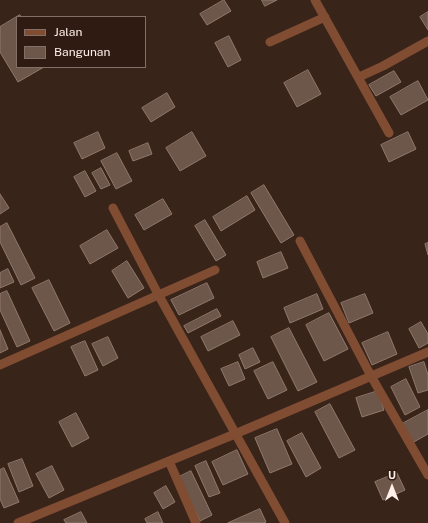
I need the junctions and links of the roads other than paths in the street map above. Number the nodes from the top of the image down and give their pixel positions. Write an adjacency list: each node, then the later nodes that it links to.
1 (315, 0): 2 (street)
2 (325, 17): 4 (street); 5 (street)
3 (428, 41): 5 (street)
4 (270, 42)
5 (359, 77): 6 (street)
6 (389, 133)
7 (113, 208): 10 (street)
8 (300, 241): 13 (street)
9 (215, 270): 10 (street)
10 (158, 294): 12 (street); 14 (street)
11 (428, 352): 13 (street)
12 (0, 365)
13 (371, 376): 14 (street); 16 (street)
14 (235, 434): 15 (street); 19 (street)
15 (169, 461): 17 (street); 18 (street)
16 (428, 475)
17 (18, 523)
18 (196, 523)
19 (285, 523)

